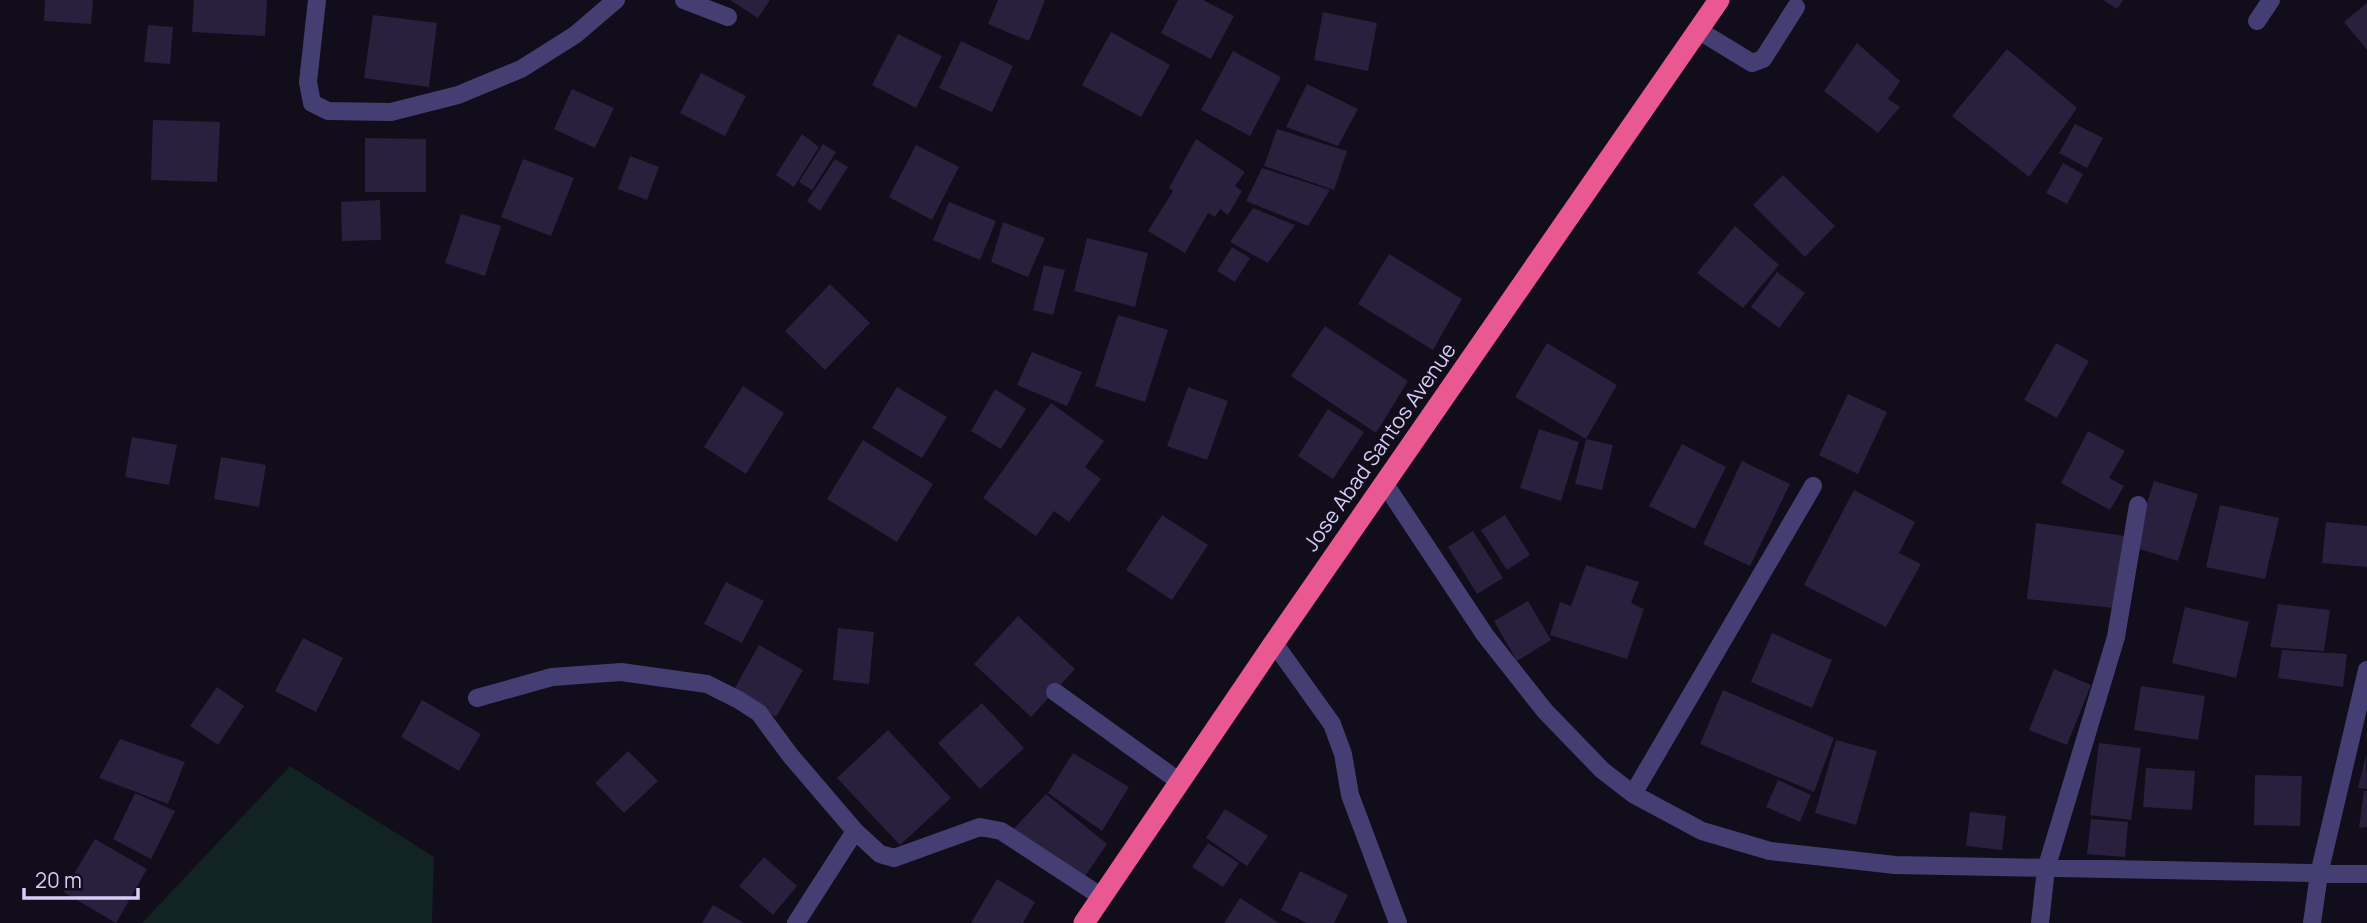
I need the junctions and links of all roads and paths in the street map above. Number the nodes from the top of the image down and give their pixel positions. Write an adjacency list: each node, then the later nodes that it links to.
1 (317, 0): 2 (street)
2 (616, 0)
3 (684, 0): 7 (street)
4 (1719, 0): 9 (highway, Jose Abad Santos Avenue)
5 (2271, 0): 8 (street)
6 (1796, 7): 9 (street)
7 (728, 16)
8 (2257, 21)
9 (1698, 30): 10 (highway, Jose Abad Santos Avenue)
10 (1385, 484): 13 (highway, Jose Abad Santos Avenue); 18 (street)
11 (1813, 486): 18 (street)
12 (2138, 505): 20 (street)
13 (1274, 642): 17 (highway, Jose Abad Santos Avenue); 26 (street)
14 (2367, 670): 21 (street)
15 (1055, 692): 17 (street)
16 (477, 698): 19 (street)
17 (1180, 782): 23 (highway, Jose Abad Santos Avenue)
18 (1633, 794): 20 (street)
19 (855, 831): 23 (street); 24 (street)
20 (2046, 869): 21 (street); 27 (street)
21 (2319, 874): 22 (street); 28 (street)
22 (2367, 874)
23 (1102, 897): 25 (highway, Jose Abad Santos Avenue)
24 (796, 923)
25 (1084, 923)
26 (1398, 923)
27 (2040, 923)
28 (2312, 923)

